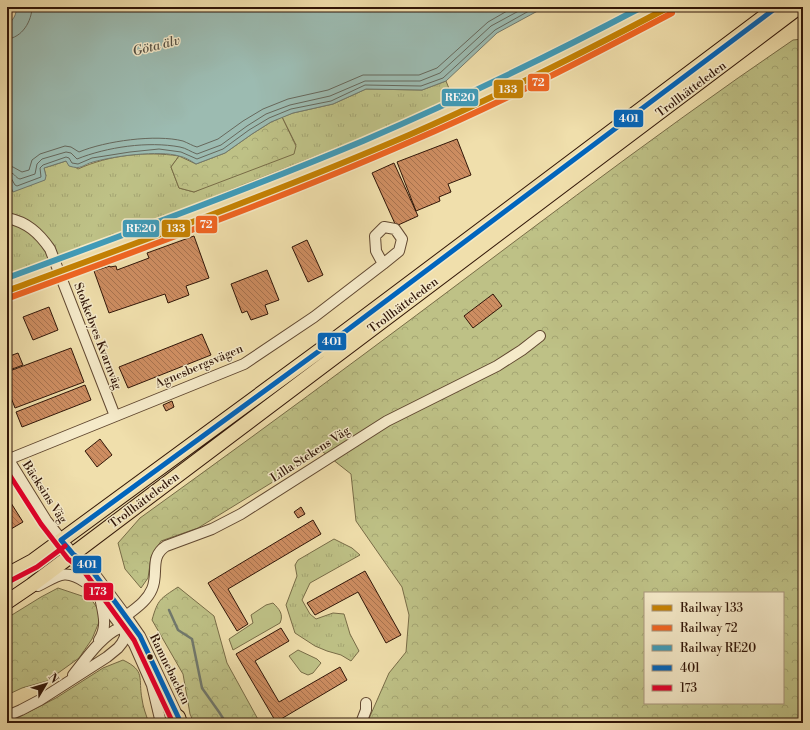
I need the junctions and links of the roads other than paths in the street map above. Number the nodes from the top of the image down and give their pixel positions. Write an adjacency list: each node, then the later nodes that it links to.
1 (777, 7): 8 (highway, Trollhätteleden)
2 (798, 7): 9 (highway, Trollhätteleden)
3 (7, 218): 6 (street, Stokkebyes Kvarnväg)
4 (383, 264): 6 (street, Agnesbergsvägen)
5 (540, 336): 14 (street, Lilla Stekens Väg)
6 (115, 416): 7 (street, Agnesbergsvägen)
7 (7, 459): 8 (street, Bäcksins Väg)
8 (61, 540): 9 (street, Ramnebacken); 10 (highway, Trollhätteleden)
9 (73, 554): 11 (street, Ramnebacken); 13 (highway, Trollhätteleden); 14 (street, Ramnebacken)
10 (7, 575)
11 (90, 585): 12 (street, Ramnebacken); 13 (street, Ramnebacken)
12 (99, 596): 15 (street, Ramnebacken); 16 (street)
13 (12, 599)
14 (126, 616): 15 (street); 20 (street, Ramnebacken)
15 (124, 630): 16 (street); 17 (street); 21 (street, Ramnebacken)
16 (88, 658): 17 (street)
17 (64, 684): 19 (street)
18 (366, 702): 22 (street)
19 (7, 716)
20 (180, 721)
21 (161, 723)
22 (361, 723)

